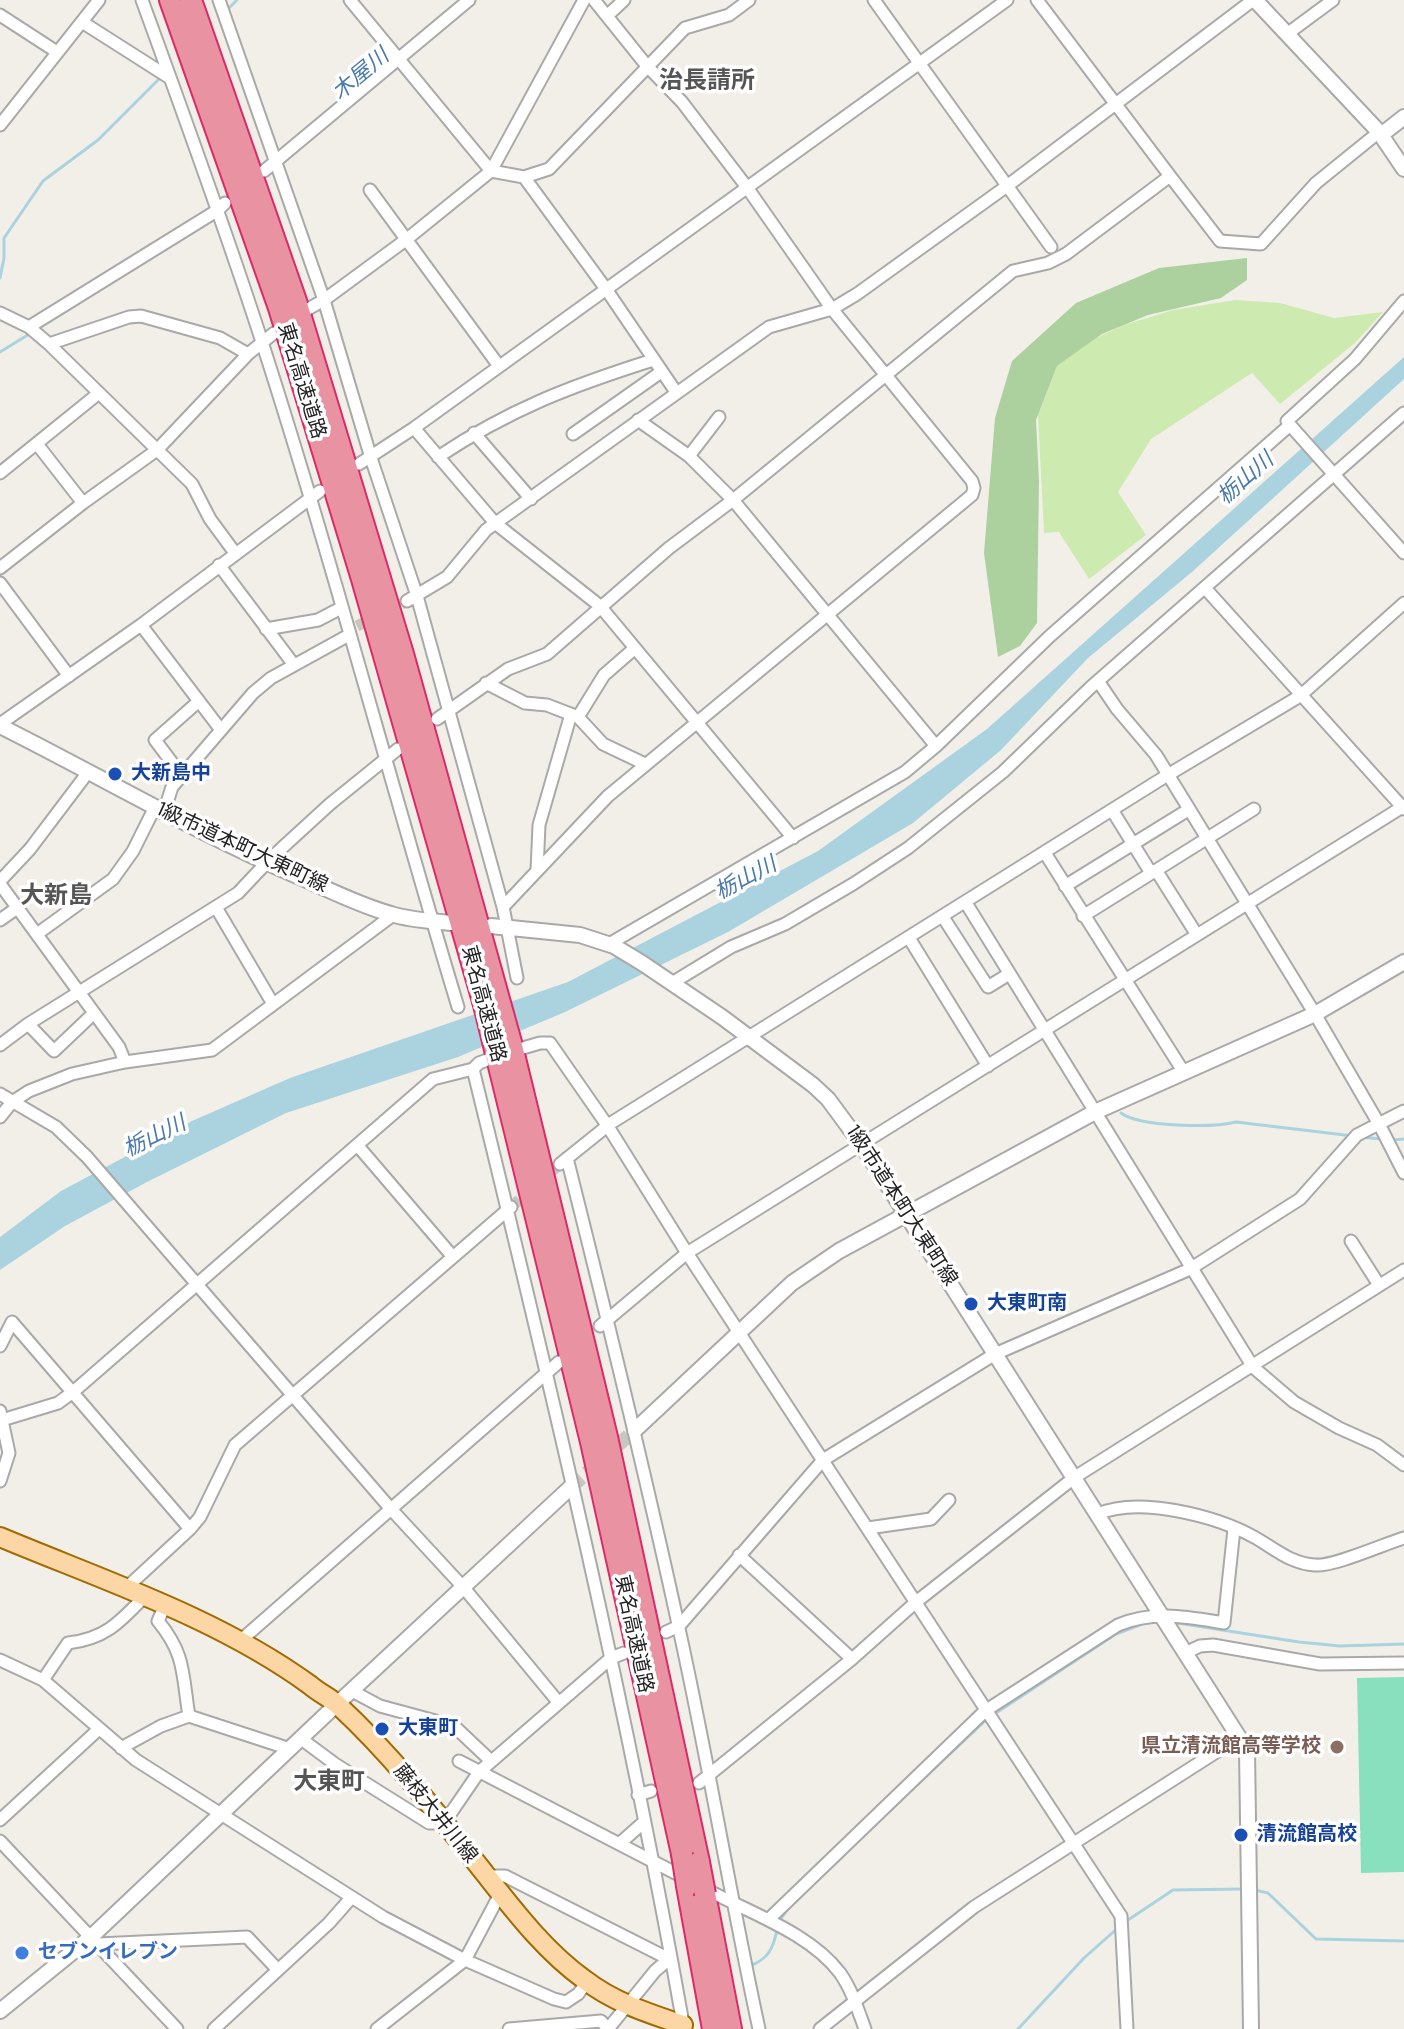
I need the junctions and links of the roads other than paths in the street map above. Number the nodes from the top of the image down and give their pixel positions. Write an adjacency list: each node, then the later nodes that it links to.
1 (99, 0): 20 (street)
2 (142, 0): 26 (street)
3 (170, 0): 151 (highway, 東名高速道路)
4 (191, 0): 151 (highway, 東名高速道路)
5 (232, 0): 17 (street)
6 (350, 0): 23 (street)
7 (469, 0): 23 (street)
8 (584, 0): 34 (street)
9 (594, 0): 19 (street)
10 (624, 0): 19 (street)
11 (749, 0): 25 (street)
12 (874, 0): 24 (street)
13 (1007, 0): 24 (street)
14 (1037, 0): 27 (street)
15 (1254, 0): 21 (street); 27 (street)
16 (1333, 0): 21 (street)
17 (221, 5): 31 (street)
18 (0, 15): 22 (street)
19 (607, 16): 25 (street)
20 (82, 22): 22 (street); 26 (street)
21 (1287, 34): 30 (street)
22 (57, 52): 29 (street)
23 (401, 60): 31 (street); 34 (street)
24 (920, 64): 37 (street); 38 (street)
25 (647, 66): 36 (street); 37 (street)
26 (170, 78): 40 (street)
27 (1115, 104): 35 (street); 38 (street)
28 (1404, 117): 30 (street)
29 (0, 125)
30 (1380, 133): 32 (street); 35 (street)
31 (278, 166): 33 (street); 44 (street)
32 (1404, 169)
33 (264, 171)
34 (491, 171): 36 (street); 41 (street)
35 (1170, 176): 57 (street)
36 (524, 177): 43 (street)
37 (746, 186): 43 (street); 47 (street)
38 (1007, 186): 42 (street); 47 (street)
39 (370, 190): 41 (street)
40 (221, 210): 49 (street); 51 (street)
41 (407, 239): 44 (street); 55 (street)
42 (1051, 247)
43 (606, 289): 54 (street); 55 (street)
44 (324, 300): 46 (street); 71 (street)
45 (1404, 301): 63 (street)
46 (308, 309)
47 (832, 309): 57 (street); 58 (street)
48 (0, 313): 49 (street)
49 (32, 329): 52 (street)
50 (274, 333): 51 (street)
51 (262, 342): 53 (street); 75 (street)
52 (49, 344): 53 (street); 59 (street)
53 (248, 354): 68 (street)
54 (653, 360): 56 (street); 65 (street)
55 (499, 366): 64 (street)
56 (661, 372): 58 (street); 66 (street)
57 (886, 374): 77 (street); 90 (street)
58 (676, 392): 62 (street)
59 (99, 393): 67 (street); 68 (street)
60 (1404, 413): 74 (street)
61 (719, 417): 69 (street)
62 (638, 420): 69 (street); 76 (street)
63 (1290, 425): 74 (street); 107 (street)
64 (414, 428): 70 (street); 71 (street)
65 (474, 433): 70 (street); 76 (street)
66 (573, 434)
67 (37, 444): 73 (street); 78 (street)
68 (157, 450): 78 (street); 80 (street)
69 (689, 456): 77 (street)
70 (438, 457): 79 (street)
71 (371, 458): 72 (street); 86 (street)
72 (359, 464)
73 (0, 473)
74 (1334, 474): 81 (street); 85 (street)
75 (316, 495): 80 (street); 89 (street)
76 (531, 499): 79 (street)
77 (733, 500): 88 (street); 90 (street)
78 (83, 503): 83 (street)
79 (495, 523): 86 (street); 88 (street)
80 (235, 553): 82 (street)
81 (1404, 553)
82 (219, 565): 91 (street); 92 (street)
83 (0, 568)
84 (0, 583): 96 (street)
85 (1205, 588): 97 (street); 99 (street)
86 (412, 599): 101 (street)
87 (1404, 603): 99 (street)
88 (600, 606): 94 (street); 98 (street)
89 (341, 608): 92 (street); 93 (street)
90 (826, 614): 104 (street); 107 (street)
91 (141, 625): 96 (street); 100 (street)
92 (266, 629): 95 (street)
93 (351, 631): 95 (street); 109 (street)
94 (635, 648): 102 (street); 104 (street)
95 (294, 665): 106 (street)
96 (69, 676): 105 (street)
97 (1098, 681): 113 (street); 148 (street)
98 (486, 683): 101 (street); 102 (street)
99 (1300, 696): 113 (street); 114 (street)
100 (199, 701): 106 (street); 112 (street)
101 (448, 711): 103 (street); 130 (street)
102 (574, 716): 110 (street); 124 (street)
103 (437, 719)
104 (696, 721): 110 (street); 119 (street)
105 (0, 725): 111 (street, 1級市道本町大東町線)
106 (221, 730): 112 (street)
107 (936, 746): 119 (street)
108 (398, 749): 109 (street)
109 (386, 759): 123 (street); 137 (street)
110 (645, 764): 124 (street)
111 (89, 771): 115 (street, 1級市道本町大東町線); 126 (street)
112 (182, 776): 115 (street)
113 (1166, 776): 117 (street); 118 (street)
114 (1404, 807): 129 (street)
115 (159, 809): 123 (street, 1級市道本町大東町線); 141 (street)
116 (1254, 809): 120 (street)
117 (1112, 810): 121 (street); 122 (street)
118 (1188, 810): 120 (street); 121 (street)
119 (793, 838): 144 (street)
120 (1205, 838): 125 (street); 129 (street)
121 (1133, 844): 125 (street); 127 (street)
122 (1045, 853): 127 (street); 128 (street)
123 (267, 863): 132 (street); 133 (street, 1級市道本町大東町線)
124 (537, 871): 130 (street)
125 (1154, 871): 134 (street); 142 (street)
126 (0, 882): 131 (street)
127 (1065, 886): 134 (street)
128 (966, 903): 135 (street); 146 (street)
129 (1246, 904): 142 (street); 155 (street)
130 (503, 907): 140 (street)
131 (17, 908): 136 (street); 141 (street)
132 (217, 909): 150 (street); 152 (street)
133 (393, 915): 137 (street, 1級市道本町大東町線); 152 (street)
134 (1083, 916): 149 (street)
135 (943, 917): 143 (street); 146 (street)
136 (0, 920)
137 (432, 921): 138 (street, 1級市道本町大東町線); 153 (street)
138 (451, 923)
139 (491, 926): 140 (street, 1級市道本町大東町線)
140 (507, 927): 144 (street, 1級市道本町大東町線); 147 (street)
141 (37, 934): 150 (street)
142 (1197, 935): 149 (street)
143 (909, 938): 158 (street); 162 (street)
144 (611, 945): 148 (street, 1級市道本町大東町線)
145 (1404, 962): 155 (street)
146 (1009, 974): 157 (street)
147 (517, 978)
148 (670, 981): 158 (street, 1級市道本町大東町線)
149 (1124, 981): 157 (street); 164 (street)
150 (79, 992): 154 (street); 156 (street)
151 (492, 1001): 160 (highway, 東名高速道路)
152 (273, 1004): 161 (street)
153 (458, 1007)
154 (94, 1013): 156 (street); 161 (street)
155 (1315, 1014): 164 (street); 170 (street)
156 (28, 1024): 159 (street)
157 (1044, 1031): 162 (street); 168 (street)
158 (749, 1037): 171 (street); 172 (street, 1級市道本町大東町線)
159 (0, 1045)
160 (505, 1051): 163 (street); 171 (street); 261 (highway, 東名高速道路, bridge)
161 (125, 1062): 166 (street)
162 (988, 1066): 172 (street)
163 (473, 1069): 173 (street); 175 (street)
164 (1183, 1071): 168 (street)
165 (0, 1094): 166 (street)
166 (12, 1102): 169 (street); 182 (street)
167 (1404, 1111): 170 (street)
168 (1095, 1112): 176 (street); 180 (street)
169 (0, 1117)
170 (1379, 1124): 174 (street); 180 (street)
171 (607, 1125): 178 (street); 184 (street)
172 (862, 1145): 176 (street, 1級市道本町大東町線); 178 (street)
173 (358, 1146): 179 (street); 182 (street)
174 (1404, 1173)
175 (509, 1209): 179 (street); 190 (street)
176 (907, 1213): 185 (street); 187 (street, 1級市道本町大東町線)
177 (1351, 1241): 183 (street)
178 (687, 1253): 184 (street); 185 (street)
179 (453, 1257): 192 (street)
180 (1190, 1269): 187 (street); 189 (street)
181 (1404, 1270): 183 (street)
182 (195, 1285): 191 (street); 192 (street)
183 (1379, 1285): 189 (street)
184 (604, 1323): 194 (street)
185 (740, 1332): 194 (street); 195 (street)
186 (0, 1346): 191 (street)
187 (995, 1354): 195 (street); 197 (street, 1級市道本町大東町線)
188 (559, 1362): 190 (street)
189 (1253, 1367): 196 (street); 197 (street)
190 (547, 1372): 199 (street); 201 (street)
191 (73, 1392): 193 (street); 204 (street)
192 (292, 1394): 201 (street); 204 (street)
193 (1, 1416): 198 (street)
194 (635, 1430): 215 (street)
195 (823, 1460): 203 (street); 208 (street)
196 (1404, 1465)
197 (1075, 1477): 202 (street, 1級市道本町大東町線); 212 (street)
198 (0, 1481)
199 (571, 1487): 209 (street); 220 (street)
200 (949, 1500): 203 (street)
201 (390, 1508): 209 (street); 217 (street)
202 (1098, 1514): 205 (street); 214 (street, 1級市道本町大東町線)
203 (868, 1528): 212 (street)
204 (190, 1529): 210 (street)
205 (1234, 1529): 207 (street); 214 (street)
206 (0, 1537): 210 (main road, 藤枝大井川線)
207 (1404, 1538)
208 (739, 1555): 215 (street); 221 (street)
209 (464, 1588): 225 (street); 226 (street)
210 (125, 1589): 211 (main road, 藤枝大井川線)
211 (144, 1597): 213 (main road, 藤枝大井川線); 224 (street)
212 (916, 1602): 221 (street); 228 (street)
213 (165, 1605): 217 (main road, 藤枝大井川線); 229 (street)
214 (1163, 1615): 218 (street, 1級市道本町大東町線); 228 (street)
215 (679, 1626): 216 (street); 237 (street)
216 (666, 1632)
217 (240, 1641): 227 (main road, 藤枝大井川線)
218 (1187, 1652): 223 (street); 231 (street, 1級市道本町大東町線)
219 (624, 1653): 220 (street)
220 (611, 1658): 226 (street); 239 (street)
221 (852, 1659): 237 (street)
222 (0, 1660): 224 (street)
223 (1404, 1663)
224 (43, 1680): 230 (street)
225 (352, 1691): 227 (street); 235 (street)
226 (559, 1703): 235 (street)
227 (337, 1704): 232 (street); 243 (main road, 藤枝大井川線)
228 (985, 1711): 245 (street); 252 (street)
229 (189, 1716): 232 (street); 233 (street)
230 (99, 1729): 233 (street); 241 (street)
231 (1243, 1740): 245 (street); 272 (street)
232 (295, 1744): 240 (street); 243 (street)
233 (121, 1748): 240 (street)
234 (459, 1761): 236 (street)
235 (491, 1761): 236 (street)
236 (479, 1772): 243 (street); 246 (street)
237 (704, 1780): 251 (street)
238 (651, 1791): 239 (street)
239 (638, 1795): 242 (street)
240 (221, 1814): 250 (street); 253 (street)
241 (0, 1820)
242 (644, 1822): 246 (street); 247 (street)
243 (444, 1823): 248 (main road, 藤枝大井川線)
244 (0, 1841): 253 (street)
245 (1072, 1842): 258 (street); 271 (street)
246 (619, 1844): 247 (street)
247 (652, 1860): 251 (street); 254 (street)
248 (486, 1876): 249 (main road, 藤枝大井川線); 254 (street)
249 (500, 1894): 255 (street); 257 (main road, 藤枝大井川線)
250 (351, 1898): 255 (street); 256 (street)
251 (732, 1903): 252 (street); 268 (street)
252 (769, 1919): 258 (street)
253 (94, 1940): 256 (street); 260 (street); 263 (street)
254 (669, 1959): 259 (street); 262 (street)
255 (465, 1960): 257 (street); 265 (street)
256 (278, 1970): 264 (street)
257 (587, 1982): 259 (main road, 藤枝大井川線)
258 (855, 2000): 269 (street); 270 (street)
259 (628, 2006): 262 (main road, 藤枝大井川線); 267 (street)
260 (0, 2011)
261 (721, 2025)
262 (678, 2026)
263 (177, 2029)
264 (214, 2029)
265 (377, 2029)
266 (509, 2029): 267 (street)
267 (608, 2029)
268 (759, 2029)
269 (820, 2029)
270 (865, 2029)
271 (1127, 2029)
272 (1251, 2029)

